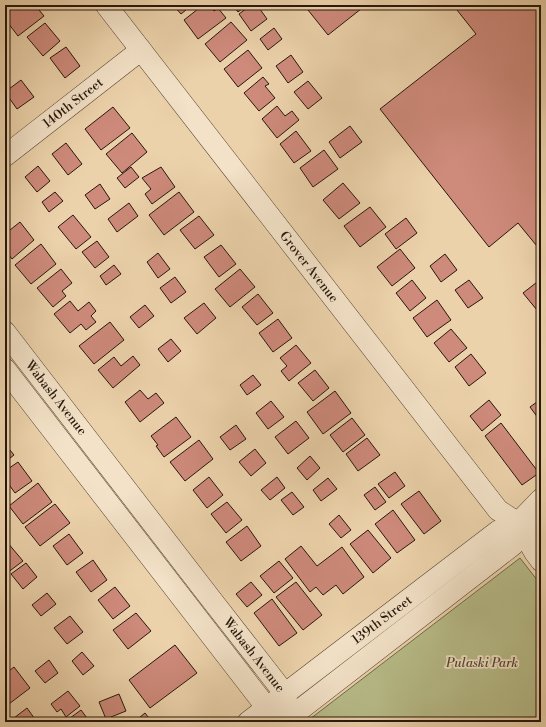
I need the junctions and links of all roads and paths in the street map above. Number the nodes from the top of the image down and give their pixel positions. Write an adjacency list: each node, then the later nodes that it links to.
1 (106, 5): 2 (street, Grover Avenue)
2 (141, 50): 3 (street, 140th Street); 7 (street, Grover Avenue)
3 (5, 156)
4 (5, 332): 10 (street, Wabash Avenue)
5 (5, 369): 11 (street, Wabash Avenue)
6 (541, 499): 7 (street, 139th Street)
7 (518, 523): 8 (street, Grover Avenue); 9 (street, Grover Avenue); 10 (street, 139th Street); 12 (street, 139th Street)
8 (541, 530)
9 (541, 561)
10 (285, 694): 11 (street, 139th Street); 12 (street, Wabash Avenue)
11 (267, 708): 12 (street, Wabash Avenue); 13 (street, 139th Street)
12 (287, 720)
13 (248, 722)

